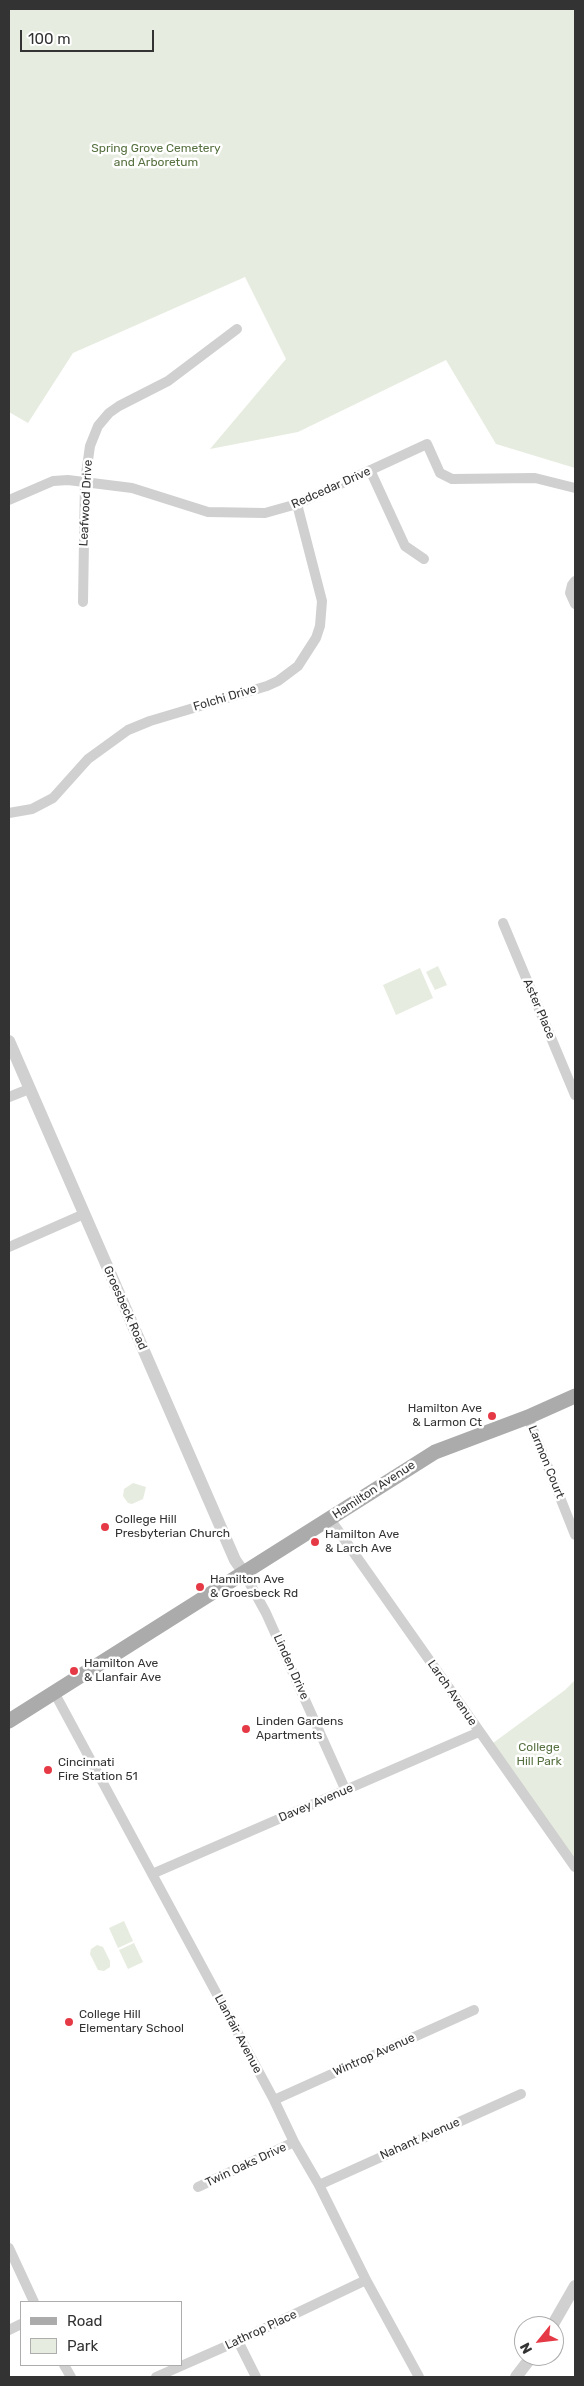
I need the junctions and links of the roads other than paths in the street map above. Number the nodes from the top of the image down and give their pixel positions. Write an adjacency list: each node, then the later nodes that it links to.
1 (236, 329): 3 (street, Leafwood Drive)
2 (370, 470): 4 (street, Redcedar Drive); 6 (street, Redcedar Drive); 7 (street)
3 (85, 481): 5 (street, Redcedar Drive); 6 (street, Redcedar Drive); 9 (street, Leafwood Drive)
4 (575, 488)
5 (9, 500)
6 (297, 504): 11 (street, Folchi Drive)
7 (424, 559)
8 (575, 581): 10 (street)
9 (83, 602)
10 (575, 604)
11 (9, 813)
12 (502, 923): 15 (street, Aster Place)
13 (9, 1041): 14 (street, Groesbeck Road)
14 (29, 1089): 16 (street); 17 (street, Groesbeck Road)
15 (575, 1094)
16 (9, 1097)
17 (84, 1214): 18 (street); 23 (street, Groesbeck Road)
18 (9, 1247)
19 (575, 1396): 20 (main road, Hamilton Avenue)
20 (528, 1417): 21 (main road, Hamilton Avenue); 22 (street, Larmon Court)
21 (330, 1519): 23 (main road, Hamilton Avenue); 26 (street, Larch Avenue)
22 (575, 1535)
23 (244, 1573): 24 (main road, Hamilton Avenue); 27 (street, Linden Drive)
24 (54, 1692): 25 (main road, Hamilton Avenue); 29 (street, Llanfair Avenue)
25 (9, 1721)
26 (479, 1732): 27 (street, Davey Avenue); 28 (street, Larch Avenue)
27 (346, 1791): 29 (street, Davey Avenue)
28 (575, 1867)
29 (152, 1874): 32 (street, Llanfair Avenue)
30 (474, 2010): 32 (street, Wintrop Avenue)
31 (521, 2094): 34 (street, Nahant Avenue)
32 (274, 2100): 33 (street, Llanfair Avenue)
33 (294, 2142): 34 (street, Llanfair Avenue); 35 (street, Twin Oaks Drive)
34 (319, 2185): 37 (street, Llanfair Avenue)
35 (198, 2187)
36 (9, 2248): 39 (street)
37 (366, 2280): 41 (street, Lathrop Place); 49 (street, Llanfair Avenue)
38 (575, 2286): 40 (street)
39 (34, 2301)
40 (558, 2316)
41 (238, 2341): 44 (street, Lathrop Place); 48 (street)
42 (65, 2366): 46 (street)
43 (181, 2366): 47 (street, Lathrop Place)
44 (182, 2366)
45 (524, 2366): 50 (street)
46 (71, 2377)
47 (156, 2377)
48 (256, 2377)
49 (419, 2377)
50 (516, 2377)

